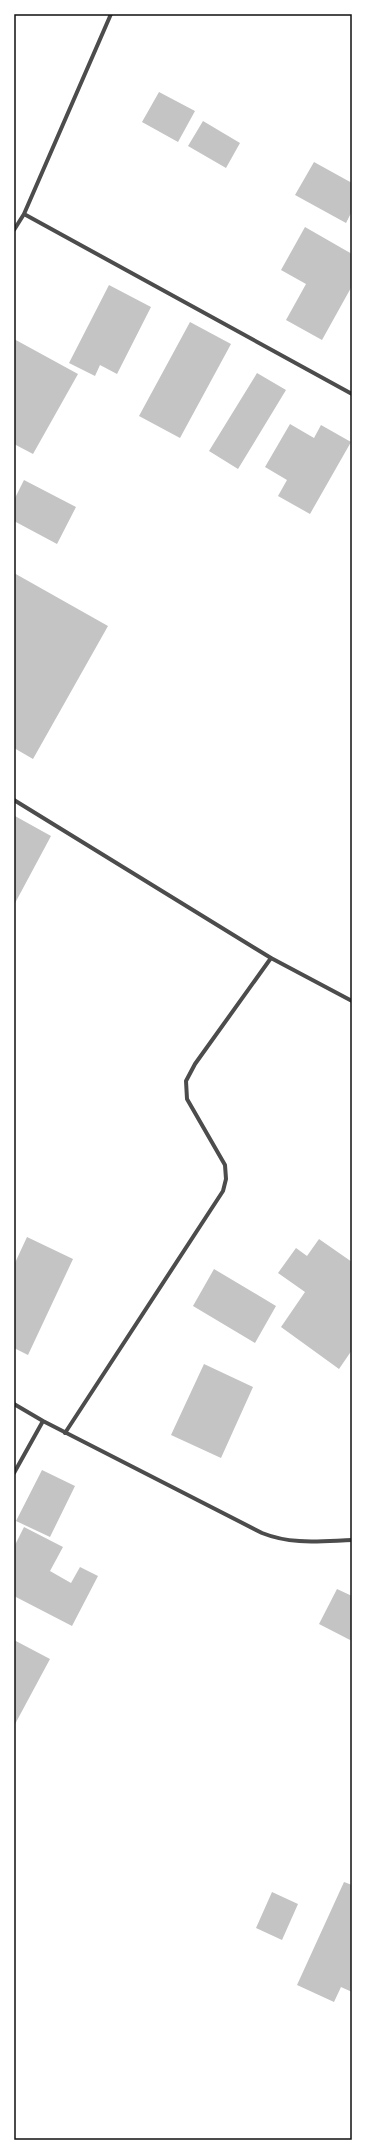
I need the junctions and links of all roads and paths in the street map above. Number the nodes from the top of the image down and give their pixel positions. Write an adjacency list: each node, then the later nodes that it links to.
1 (111, 14): 2 (street)
2 (24, 214): 3 (street); 4 (street)
3 (14, 230)
4 (352, 394)
5 (14, 800): 6 (street)
6 (271, 958): 7 (street); 10 (street)
7 (352, 1001)
8 (14, 1404): 9 (street)
9 (43, 1421): 10 (street); 11 (street)
10 (65, 1433): 12 (street)
11 (14, 1474)
12 (352, 1540)

